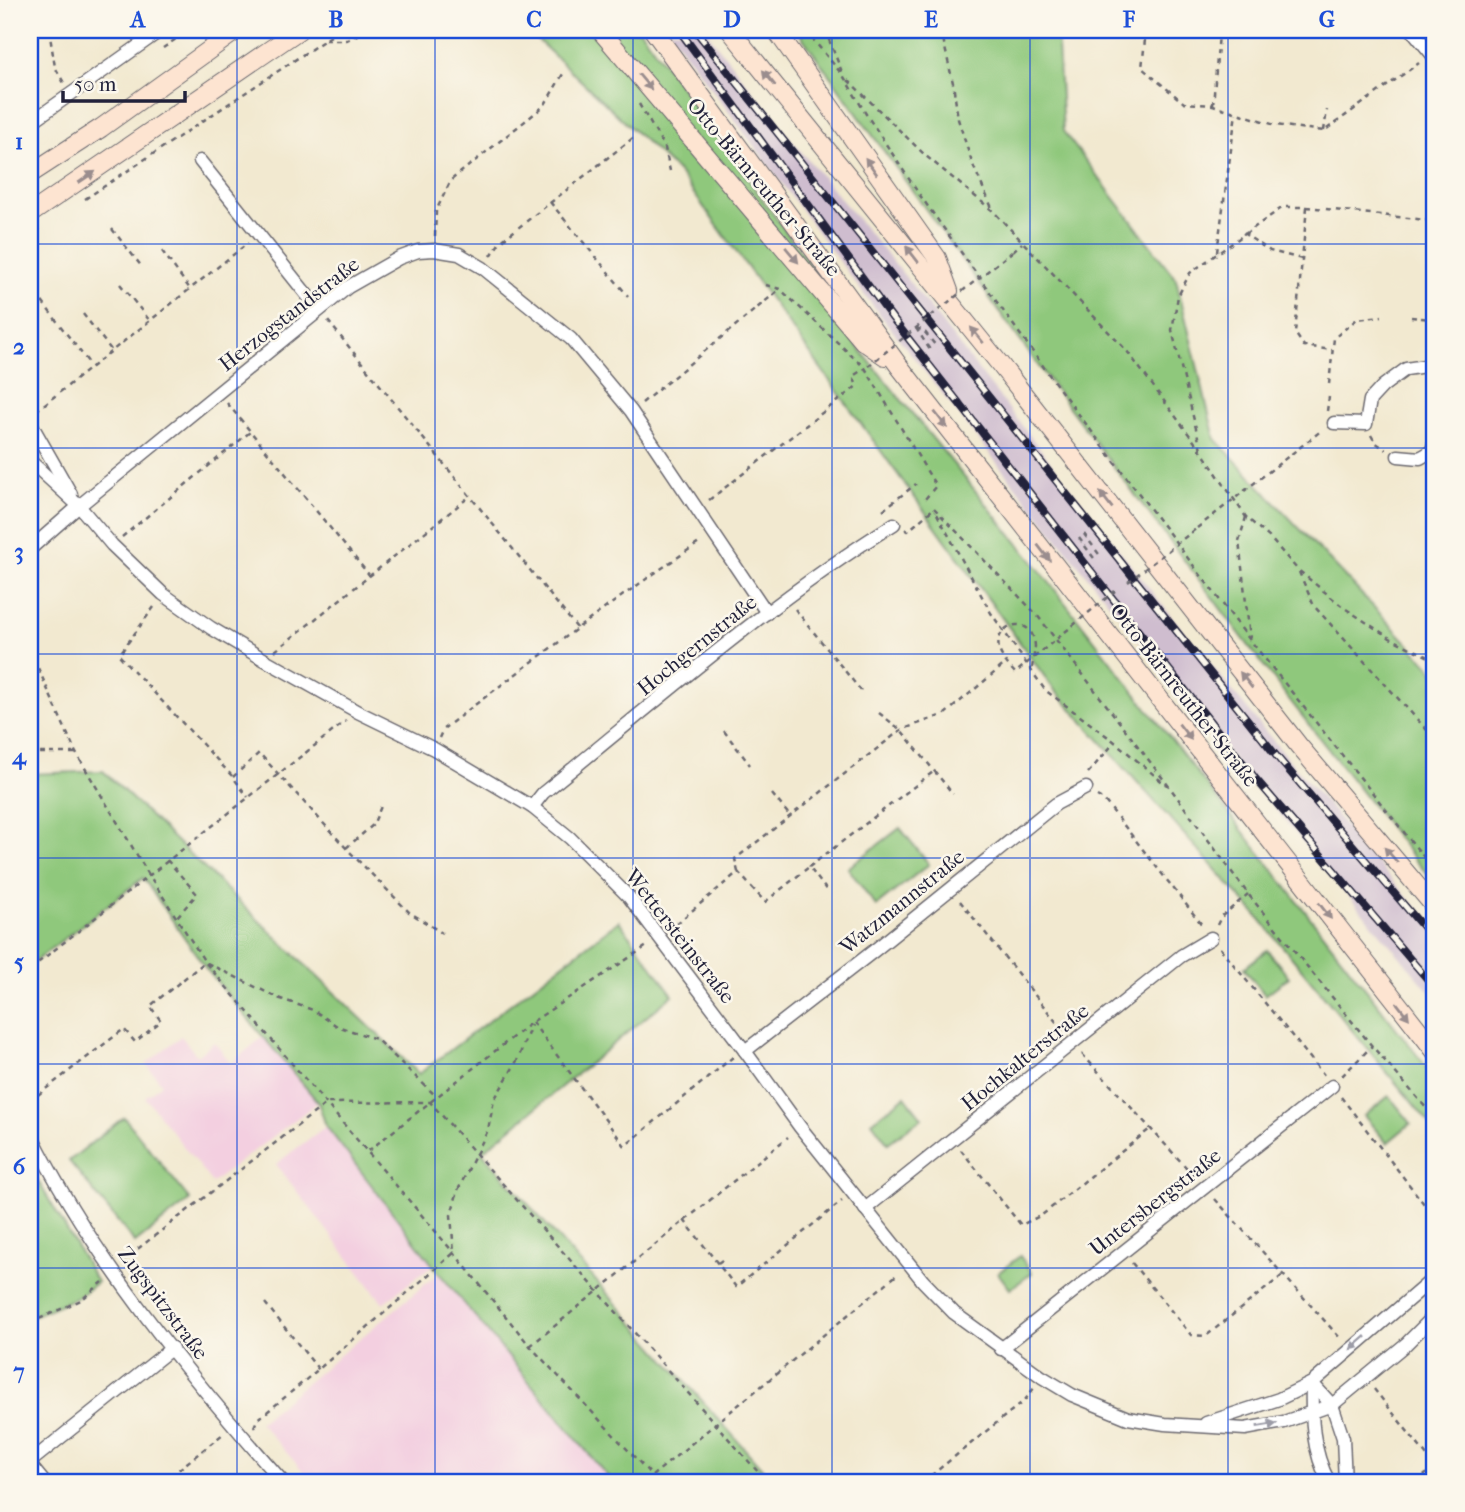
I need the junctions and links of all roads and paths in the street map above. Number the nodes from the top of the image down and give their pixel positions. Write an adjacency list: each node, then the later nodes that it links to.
1 (49, 30): 23 (path)
2 (161, 30): 23 (street)
3 (237, 30): 31 (main road)
4 (299, 30): 37 (main road, one-way to 4)
5 (340, 30): 19 (path)
6 (367, 30): 19 (path)
7 (600, 30): 70 (main road, Otto-Bärnreuther-Straße, one-way to 70)
8 (653, 30): 70 (main road, Otto-Bärnreuther-Straße)
9 (730, 30): 56 (main road, one-way to 9)
10 (776, 30): 56 (main road, one-way to 10)
11 (805, 30): 22 (path)
12 (825, 30): 22 (path)
13 (941, 30): 35 (path)
14 (1146, 30): 24 (path)
15 (1173, 30): 18 (path)
16 (1223, 30): 18 (path)
17 (1412, 30): 20 (street)
18 (1219, 34): 24 (path)
19 (325, 40): 33 (path)
20 (1433, 56): 28 (path)
21 (563, 74): 43 (path)
22 (844, 77): 35 (path); 111 (path)
23 (70, 95): 27 (street)
24 (1213, 105): 26 (path)
25 (1327, 110): 28 (path)
26 (1236, 112): 28 (path); 45 (path)
27 (30, 122)
28 (1324, 131)
29 (634, 138): 32 (path)
30 (200, 161): 40 (street)
31 (30, 174)
32 (550, 202): 49 (path); 55 (path)
33 (75, 205)
34 (1307, 207): 36 (path); 39 (path); 47 (path)
35 (993, 211): 42 (path)
36 (1435, 220)
37 (35, 221): 41 (path)
38 (112, 229): 48 (path)
39 (1243, 233): 45 (path); 47 (path)
40 (258, 234): 53 (path); 58 (street)
41 (30, 235)
42 (1022, 243): 65 (path, bridge); 83 (path)
43 (434, 250): 49 (street, Herzogstandstraße); 58 (street, Herzogstandstraße)
44 (162, 251): 53 (path)
45 (1217, 252): 83 (path)
46 (1435, 259): 57 (path)
47 (1302, 260): 67 (path)
48 (142, 267)
49 (483, 268): 76 (street, Herzogstandstraße)
50 (120, 284): 63 (path)
51 (765, 285): 54 (path)
52 (30, 286): 71 (path)
53 (191, 289): 63 (path)
54 (780, 289): 72 (path); 76 (path)
55 (628, 296)
56 (955, 308): 148 (main road, one-way to 56)
57 (1433, 308): 62 (path)
58 (319, 310): 75 (street, Herzogstandstraße); 87 (path)
59 (83, 314): 68 (path)
60 (1382, 316): 67 (path)
61 (1410, 317): 62 (path)
62 (1430, 319): 64 (path)
63 (150, 321): 68 (path)
64 (1429, 325)
65 (916, 328): 66 (path); 69 (path, bridge); 72 (path, bridge)
66 (936, 345)
67 (1332, 350): 74 (path)
68 (112, 351): 71 (path)
69 (932, 353)
70 (899, 366): 159 (main road, Otto-Bärnreuther-Straße, one-way to 159)
71 (92, 367): 77 (path)
72 (866, 367): 88 (path); 92 (path)
73 (1435, 379): 80 (street)
74 (1329, 383)
75 (219, 393): 81 (path); 90 (street, Herzogstandstraße)
76 (631, 411): 92 (street, Herzogstandstraße)
77 (30, 416)
78 (30, 422): 90 (street, Wettersteinstraße)
79 (1334, 423): 80 (street); 89 (path)
80 (1366, 425): 84 (path)
81 (251, 431): 99 (path); 104 (path)
82 (1435, 440): 84 (street)
83 (1202, 452): 89 (path)
84 (1398, 456)
85 (30, 461): 90 (street, Wettersteinstraße)
86 (916, 484): 93 (path)
87 (469, 497): 104 (path); 110 (path)
88 (925, 499)
89 (1234, 499): 94 (path); 105 (path, bridge)
90 (79, 506): 99 (street, Wettersteinstraße); 100 (street)
91 (934, 508): 95 (path); 116 (path); 132 (path)
92 (698, 509): 96 (street, Herzogstandstraße)
93 (883, 510)
94 (1246, 516): 103 (path); 111 (path)
95 (894, 524): 108 (street, Hochgernstraße)
96 (713, 534): 109 (street, Herzogstandstraße); 110 (path)
97 (1084, 534): 101 (path)
98 (1079, 538): 102 (path)
99 (112, 545): 107 (street, Wettersteinstraße)
100 (30, 549)
101 (1101, 557)
102 (1096, 561)
103 (1297, 569): 114 (path); 122 (path)
104 (370, 576): 113 (path)
105 (1128, 582)
106 (1115, 592): 115 (path, bridge)
107 (163, 594): 113 (street, Wettersteinstraße); 130 (path)
108 (786, 598): 109 (street, Hochgernstraße); 117 (path)
109 (767, 613): 137 (street, Hochgernstraße)
110 (577, 628): 124 (path)
111 (1250, 640): 142 (path)
112 (30, 650): 125 (path)
113 (265, 660): 118 (street, Wettersteinstraße)
114 (1435, 660)
115 (1006, 663): 116 (path, bridge); 120 (path)
116 (1031, 670): 123 (path)
117 (862, 692)
118 (358, 712): 124 (street, Wettersteinstraße); 129 (path)
119 (879, 713): 120 (path)
120 (901, 730): 128 (path); 138 (path)
121 (724, 731): 127 (path)
122 (1435, 739)
123 (1115, 742): 131 (path); 132 (path)
124 (434, 749): 137 (street, Wettersteinstraße)
125 (76, 753): 126 (path); 144 (path)
126 (30, 754)
127 (750, 765)
128 (933, 772): 134 (path); 141 (path)
129 (277, 774): 130 (path); 135 (path); 139 (path)
130 (233, 777): 135 (path)
131 (1086, 789): 145 (street, Watzmannstraße)
132 (1171, 789): 147 (path)
133 (772, 794): 138 (path)
134 (953, 794)
135 (248, 797): 140 (path)
136 (382, 804): 139 (path)
137 (532, 807): 151 (street, Wettersteinstraße)
138 (790, 816): 143 (path)
139 (346, 848): 150 (path)
140 (167, 860): 144 (path); 149 (path)
141 (809, 867): 143 (path); 146 (path)
142 (1435, 871)
143 (738, 872): 151 (path)
144 (149, 874): 149 (path); 154 (path)
145 (950, 888): 156 (path); 158 (street, Watzmannstraße)
146 (828, 892)
147 (1248, 894): 152 (path); 157 (path)
148 (1435, 907)
149 (176, 918): 153 (path)
150 (442, 933)
151 (660, 938): 155 (path); 158 (street, Wettersteinstraße)
152 (1211, 938): 156 (street, Hochkalterstraße)
153 (205, 962): 161 (path); 162 (path); 164 (path)
154 (30, 970)
155 (532, 1022): 158 (path); 161 (path); 171 (path)
156 (1073, 1043): 169 (street, Hochkalterstraße)
157 (1372, 1046): 160 (path); 165 (path)
158 (745, 1051): 166 (street, Wettersteinstraße)
159 (1435, 1051)
160 (1332, 1086): 174 (path); 176 (street, Untersbergstraße)
161 (437, 1097): 163 (path)
162 (30, 1101)
163 (430, 1102): 164 (path); 170 (path); 171 (path)
164 (327, 1103): 170 (path); 181 (path)
165 (1435, 1118)
166 (800, 1127): 172 (street, Wettersteinstraße); 175 (path)
167 (1150, 1129): 169 (path)
168 (30, 1134): 181 (street, Zugspitzstraße)
169 (953, 1139): 173 (street, Hochkalterstraße)
170 (368, 1151): 177 (path)
171 (476, 1155): 177 (path); 184 (path)
172 (852, 1193): 173 (street, Wettersteinstraße); 179 (path)
173 (865, 1209): 180 (street, Wettersteinstraße)
174 (1435, 1218)
175 (684, 1220): 179 (path); 184 (path)
176 (1123, 1252): 182 (path); 190 (street, Untersbergstraße)
177 (454, 1253): 188 (path); 191 (path)
178 (725, 1258): 179 (path)
179 (718, 1263)
180 (910, 1265): 190 (street, Wettersteinstraße); 197 (path)
181 (112, 1271): 187 (path); 189 (street, Zugspitzstraße)
182 (1283, 1275)
183 (1435, 1277): 194 (street, Wettersteinstraße, one-way to 194)
184 (598, 1292): 188 (path); 197 (path)
185 (265, 1303): 191 (path)
186 (1435, 1315): 193 (street, Wettersteinstraße)
187 (30, 1323)
188 (530, 1346): 203 (path)
189 (172, 1348): 199 (street, Zugspitzstraße); 201 (street)
190 (1001, 1349): 192 (street, Wettersteinstraße)
191 (319, 1370): 200 (path)
192 (1042, 1377): 198 (street, Wettersteinstraße); 209 (path)
193 (1365, 1378): 195 (street, Wettersteinstraße); 202 (path)
194 (1312, 1383): 195 (street); 196 (street); 198 (street, Wettersteinstraße)
195 (1332, 1405): 196 (street, Wettersteinstraße); 211 (street)
196 (1311, 1414): 198 (street, Wettersteinstraße, one-way to 196); 210 (street)
197 (715, 1424): 203 (path); 208 (path)
198 (1199, 1425)
199 (234, 1426): 200 (street, Zugspitzstraße); 205 (path)
200 (247, 1441): 206 (street, Zugspitzstraße)
201 (30, 1463): 204 (street)
202 (1435, 1467): 212 (path)
203 (652, 1476): 207 (path)
204 (44, 1482)
205 (163, 1482)
206 (283, 1482)
207 (658, 1482)
208 (767, 1482)
209 (923, 1482)
210 (1329, 1482)
211 (1345, 1482)
212 (1416, 1482)

